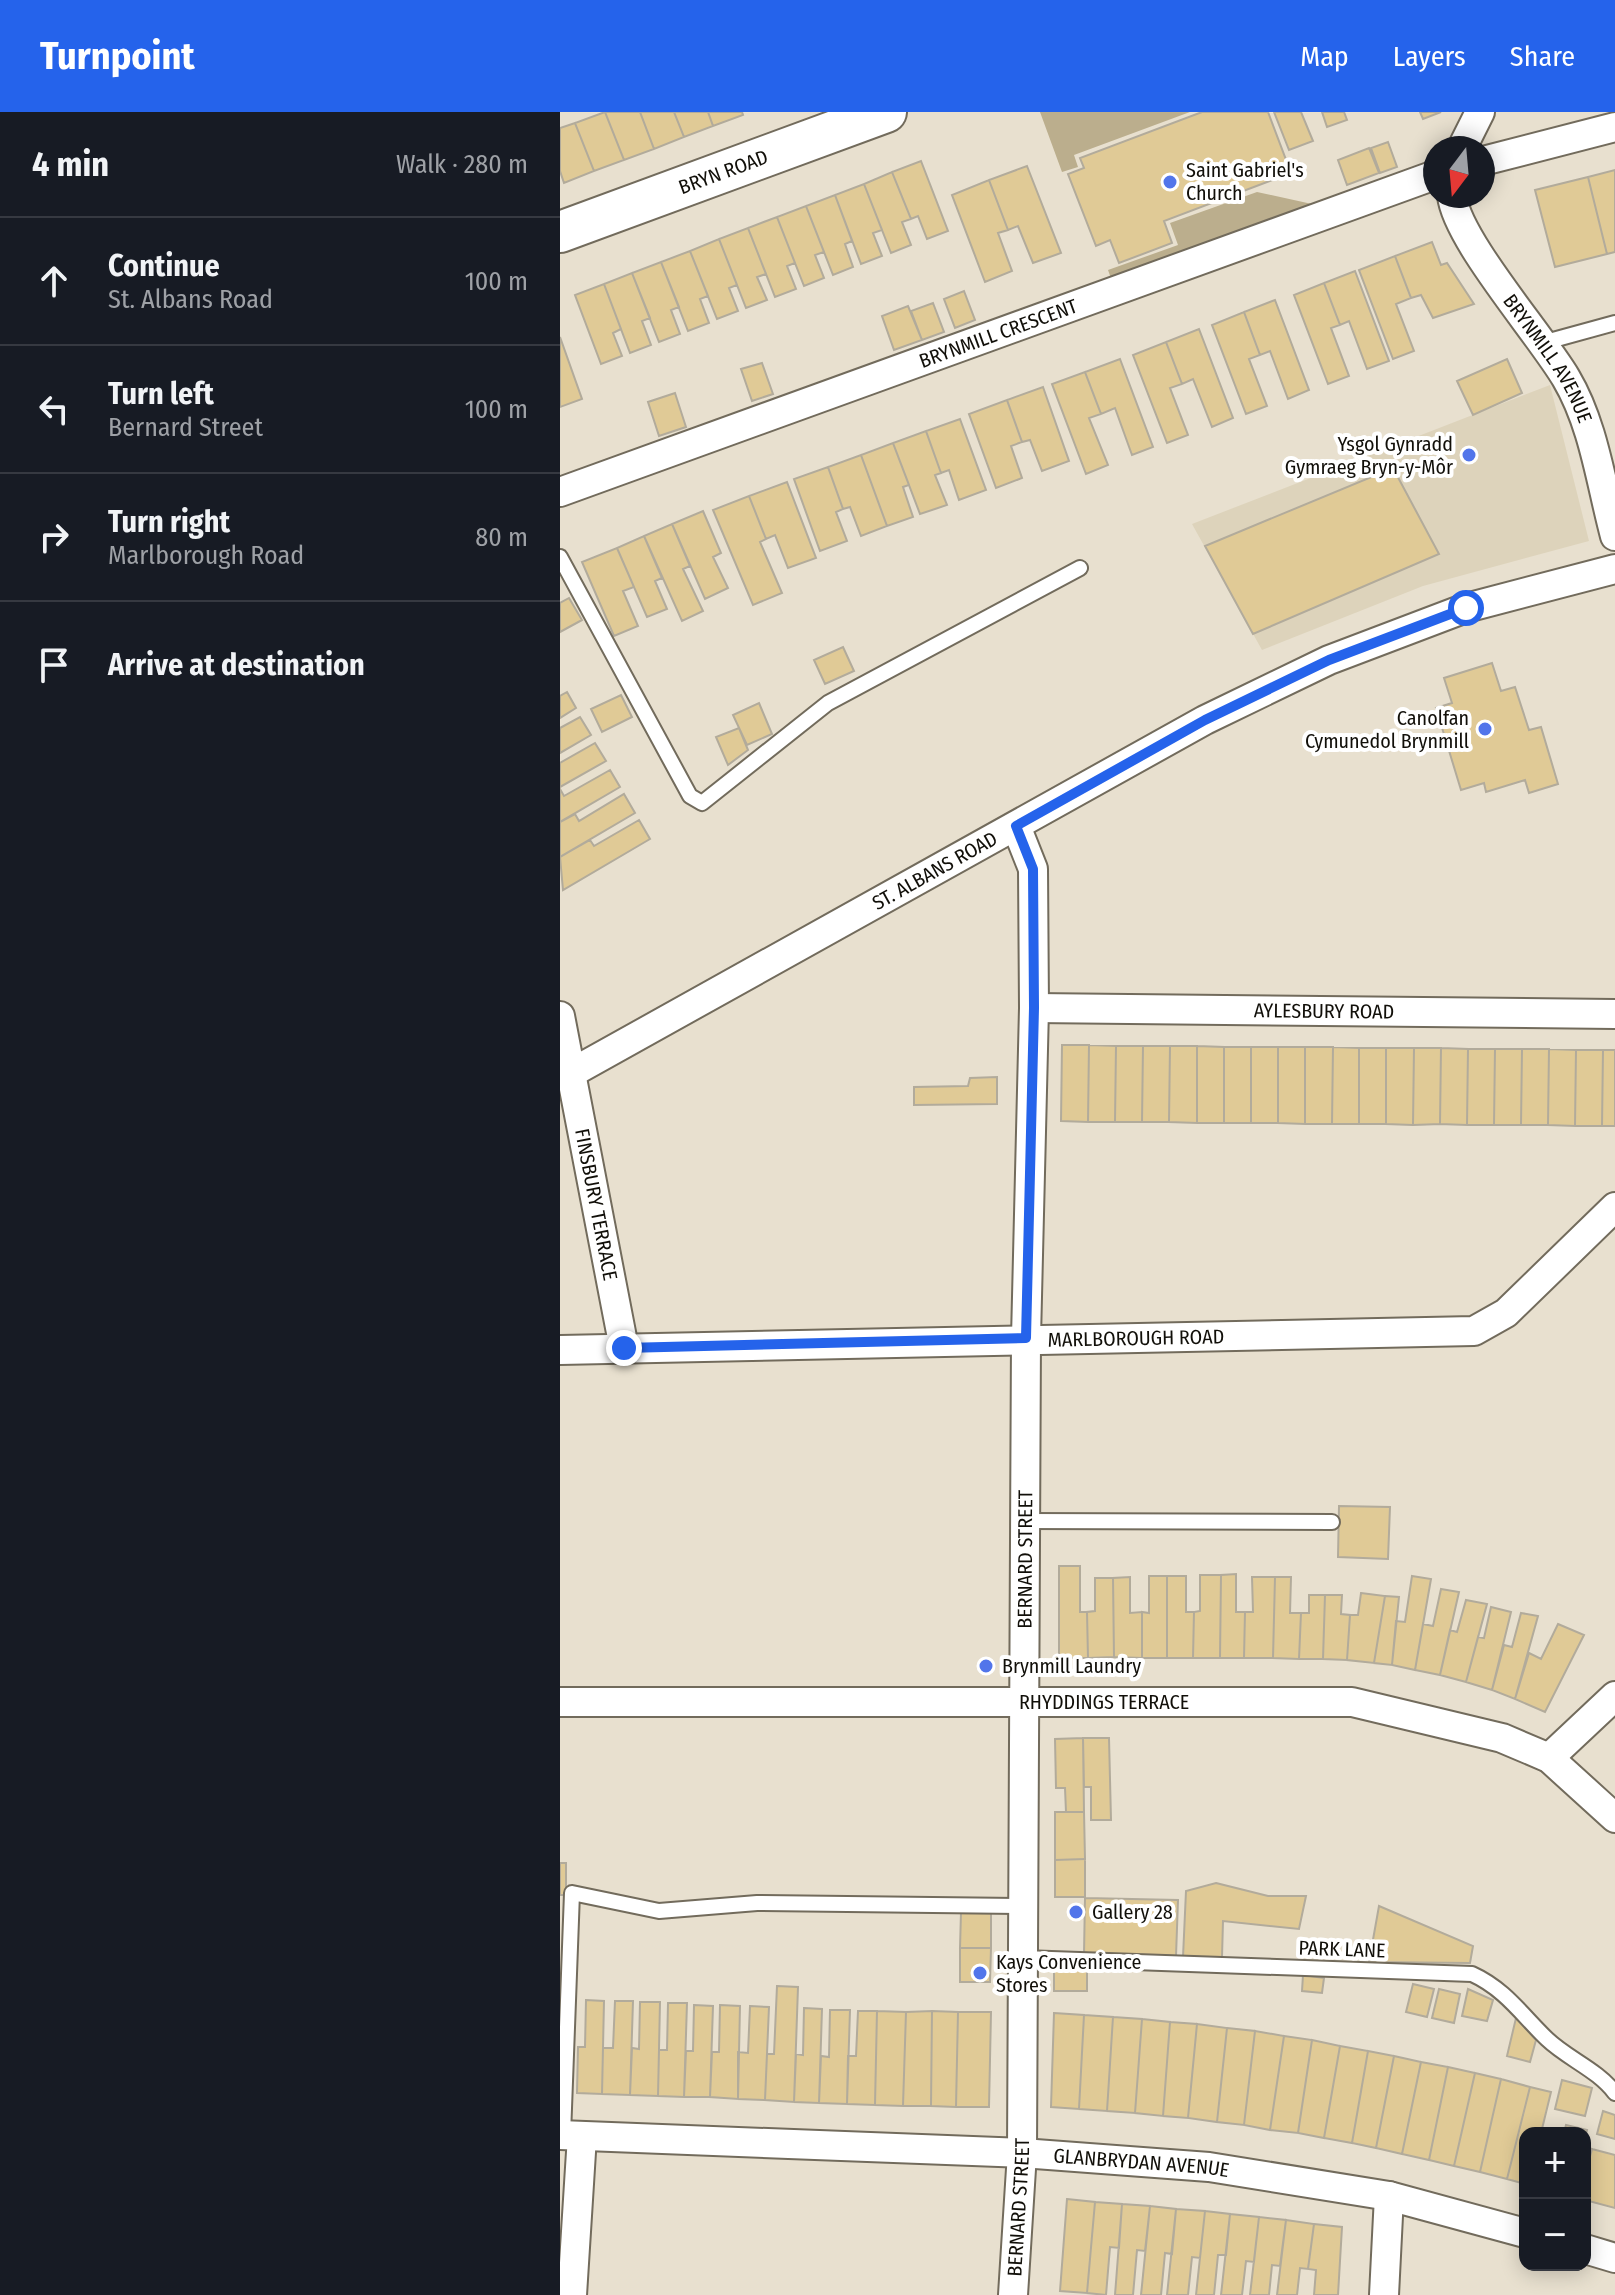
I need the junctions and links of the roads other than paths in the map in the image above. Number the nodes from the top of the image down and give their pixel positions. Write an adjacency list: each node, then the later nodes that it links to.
1 (886, 112): 8 (street, BRYN ROAD)
2 (1480, 112): 4 (street)
3 (1615, 127): 5 (street)
4 (1468, 136)
5 (1495, 158)
6 (1423, 179): 11 (street, BRYNMILL CRESCENT)
7 (1457, 208): 10 (street, BRYNMILL AVENUE)
8 (560, 232)
9 (1615, 323): 10 (lane)
10 (1542, 343): 12 (street, BRYNMILL AVENUE)
11 (560, 492)
12 (1611, 507): 13 (street, BRYNMILL AVENUE)
13 (1615, 536)
14 (560, 557): 15 (lane)
15 (1080, 568)
16 (1615, 569): 17 (street, ST. ALBANS ROAD)
17 (1016, 826): 18 (street, BERNARD STREET); 21 (street, ST. ALBANS ROAD)
18 (1034, 1008): 19 (street, AYLESBURY ROAD); 23 (street, BERNARD STREET)
19 (1615, 1014)
20 (560, 1016): 21 (street, FINSBURY TERRACE)
21 (573, 1072): 24 (street, FINSBURY TERRACE)
22 (1615, 1207): 23 (street, MARLBOROUGH ROAD)
23 (1026, 1338): 24 (street, MARLBOROUGH ROAD); 26 (street, BERNARD STREET)
24 (624, 1348): 25 (street, MARLBOROUGH ROAD)
25 (560, 1350)
26 (1025, 1521): 27 (lane); 29 (street, BERNARD STREET)
27 (1332, 1522)
28 (1615, 1696): 31 (street)
29 (1024, 1700): 30 (street, RHYDDINGS TERRACE); 31 (street, RHYDDINGS TERRACE); 33 (street, BERNARD STREET)
30 (560, 1702)
31 (1549, 1758): 32 (street, RHYDDINGS TERRACE)
32 (1615, 1818)
33 (1023, 1906): 34 (street, BERNARD STREET); 36 (lane)
34 (1023, 1958): 35 (lane, PARK LANE); 37 (street, BERNARD STREET)
35 (1615, 2093)
36 (568, 2135): 37 (street, GLANBRYDAN AVENUE); 42 (street)
37 (1022, 2153): 38 (street, GLANBRYDAN AVENUE); 43 (street, BERNARD STREET)
38 (1389, 2196): 39 (street, GLANBRYDAN AVENUE); 44 (street)
39 (1519, 2231)
40 (1591, 2251): 41 (street)
41 (1615, 2258)
42 (572, 2295)
43 (1013, 2295)
44 (1384, 2295)

